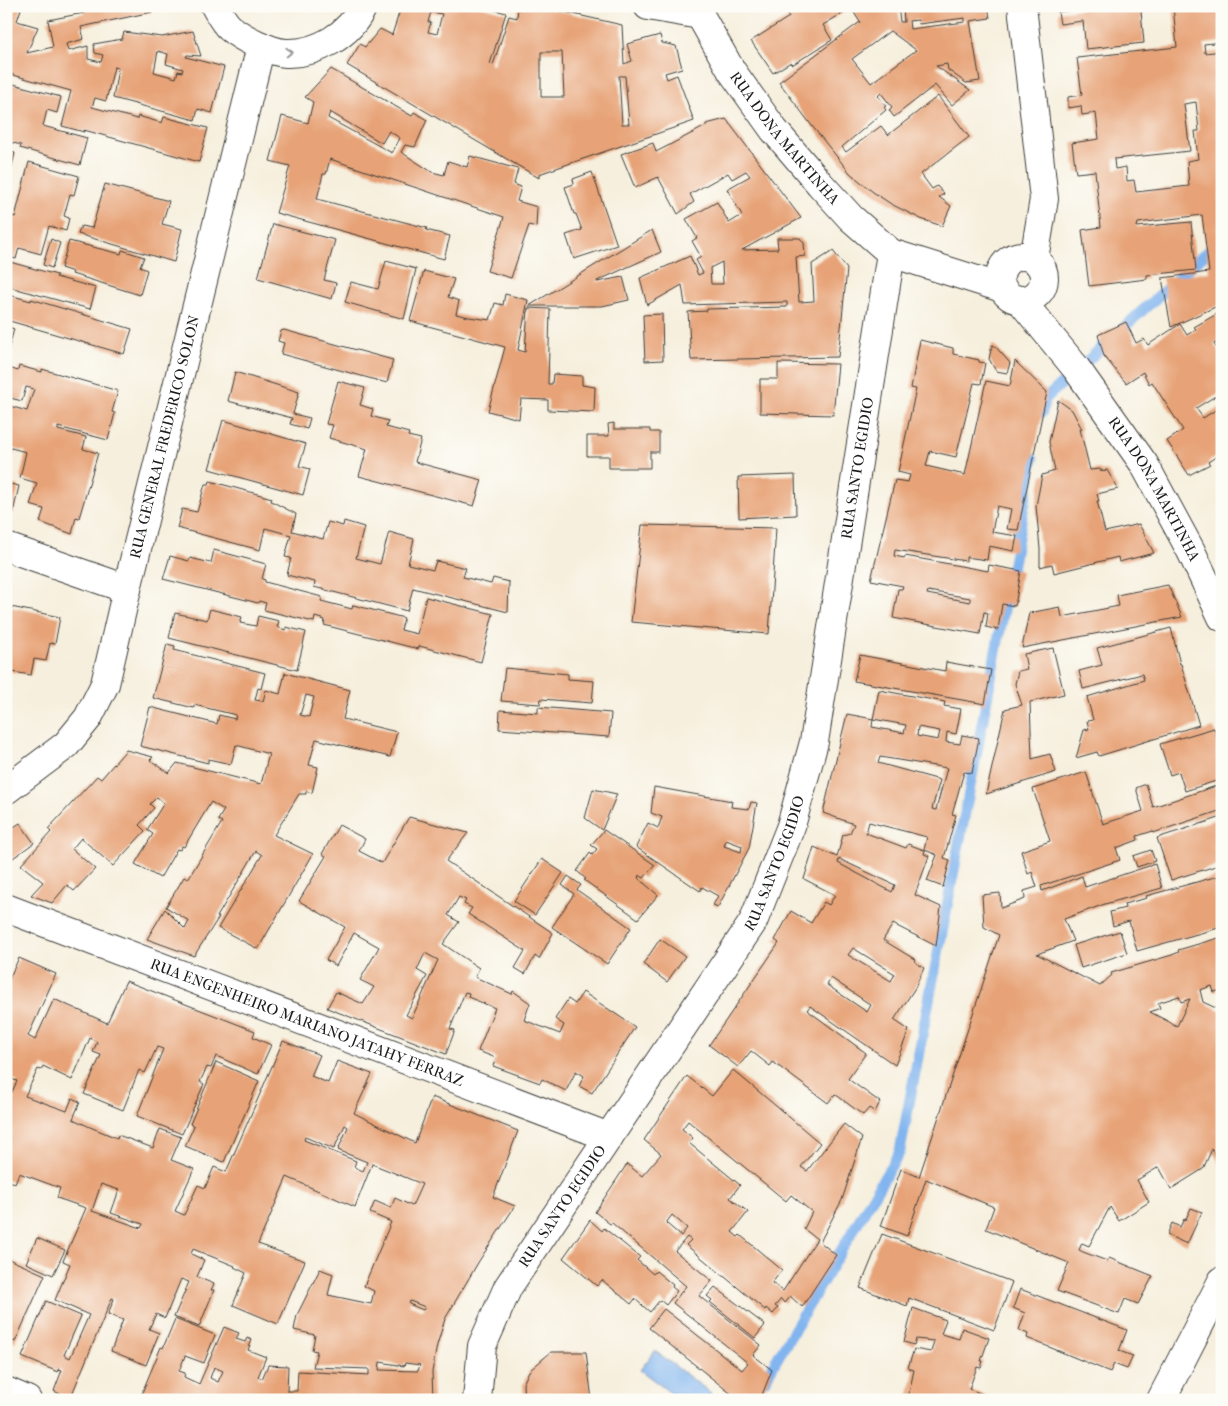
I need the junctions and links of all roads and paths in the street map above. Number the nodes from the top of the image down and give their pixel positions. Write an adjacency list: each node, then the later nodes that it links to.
1 (215, 6): 6 (street)
2 (363, 6): 6 (street, one-way to 2)
3 (648, 6): 5 (street)
4 (1022, 6): 8 (street)
5 (699, 10): 7 (street, RUA DONA MARTINHA)
6 (261, 46): 10 (street, RUA GENERAL FREDERICO SOLON)
7 (891, 253): 8 (street); 14 (street, RUA SANTO EGIDIO)
8 (1019, 277): 11 (street, RUA DONA MARTINHA)
9 (6, 547): 10 (street)
10 (126, 589): 12 (street, RUA GENERAL FREDERICO SOLON)
11 (1222, 616)
12 (6, 790)
13 (6, 908): 14 (street, RUA ENGENHEIRO MARIANO JATAHY FERRAZ)
14 (609, 1137): 18 (street, RUA SANTO EGIDIO)
15 (1222, 1281): 19 (street)
16 (6, 1391): 17 (street)
17 (27, 1400)
18 (477, 1400)
19 (1161, 1400)

